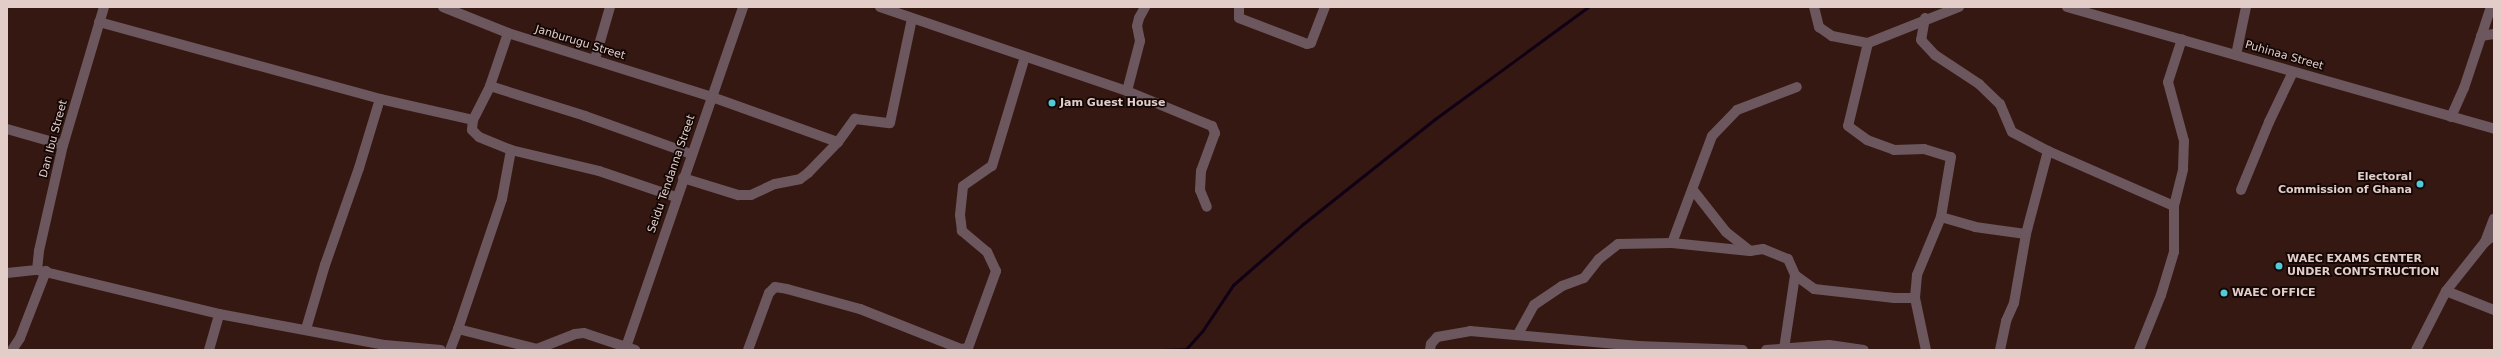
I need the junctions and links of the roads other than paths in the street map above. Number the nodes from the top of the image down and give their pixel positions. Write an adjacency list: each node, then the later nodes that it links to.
1 (104, 7): 16 (street, Dan Ibu Street)
2 (443, 7): 17 (street, Janburugu Street)
3 (610, 7): 24 (street)
4 (743, 7): 29 (street, Seidu Tendanna Street)
5 (880, 7): 15 (street)
6 (1144, 7): 28 (street)
7 (1239, 7): 8 (street)
8 (1325, 7)
9 (1814, 7): 21 (street)
10 (1959, 7): 14 (street)
11 (2246, 7): 22 (street)
12 (2491, 7): 19 (street)
13 (2072, 8): 20 (street, Puhinaa Street)
14 (1925, 18): 21 (street); 38 (street)
15 (912, 19): 23 (street); 35 (street)
16 (100, 22): 30 (street); 36 (street, Dan Ibu Street)
17 (508, 33): 24 (street, Janburugu Street); 26 (street)
18 (2494, 34): 19 (street)
19 (2481, 36): 31 (street)
20 (2182, 39): 22 (street, Puhinaa Street); 44 (street)
21 (1868, 42): 46 (street)
22 (2236, 55): 25 (street, Puhinaa Street)
23 (1025, 57): 28 (street); 69 (street)
24 (595, 60): 29 (street, Janburugu Street)
25 (2293, 72): 31 (street, Puhinaa Street); 42 (street)
26 (490, 86): 32 (street); 39 (street)
27 (1797, 87): 41 (street)
28 (1127, 91): 45 (street)
29 (712, 97): 35 (street, Janburugu Street); 39 (street, Seidu Tendanna Street)
30 (380, 99): 32 (street); 60 (street)
31 (2451, 117): 34 (street, Puhinaa Street)
32 (473, 120): 37 (street)
33 (7, 129): 36 (street)
34 (2494, 129)
35 (838, 142): 40 (street)
36 (63, 145): 53 (street, Dan Ibu Street)
37 (511, 150): 43 (street); 61 (street)
38 (2048, 152): 44 (street); 48 (street)
39 (691, 154): 40 (street, Seidu Tendanna Street)
40 (683, 178): 43 (street, Seidu Tendanna Street)
41 (1693, 190): 51 (street); 52 (street)
42 (2241, 190)
43 (676, 197): 64 (street, Seidu Tendanna Street)
44 (2174, 206): 76 (street)
45 (1207, 207)
46 (1941, 216): 48 (street); 57 (street)
47 (2494, 218): 50 (street)
48 (2026, 234): 75 (street)
49 (2494, 235): 50 (street)
50 (2485, 242): 56 (street)
51 (1672, 243): 52 (street); 62 (street)
52 (1750, 251): 55 (street)
53 (42, 271): 54 (street); 59 (street); 65 (street, Dan Ibu Street)
54 (7, 273)
55 (1795, 275): 57 (street); 63 (street)
56 (2446, 291): 58 (street); 77 (street)
57 (1915, 298): 74 (street)
58 (2494, 310)
59 (219, 314): 60 (street); 66 (street)
60 (306, 328): 67 (street)
61 (458, 329): 64 (street); 68 (street)
62 (1518, 334): 70 (street); 71 (street)
63 (1784, 348): 72 (street); 73 (street)
64 (629, 349)
65 (12, 350)
66 (209, 350)
67 (441, 350)
68 (450, 350)
69 (748, 350)
70 (1430, 350)
71 (1743, 350)
72 (1766, 350)
73 (1864, 350)
74 (1926, 350)
75 (2000, 350)
76 (2139, 350)
77 (2416, 350)

